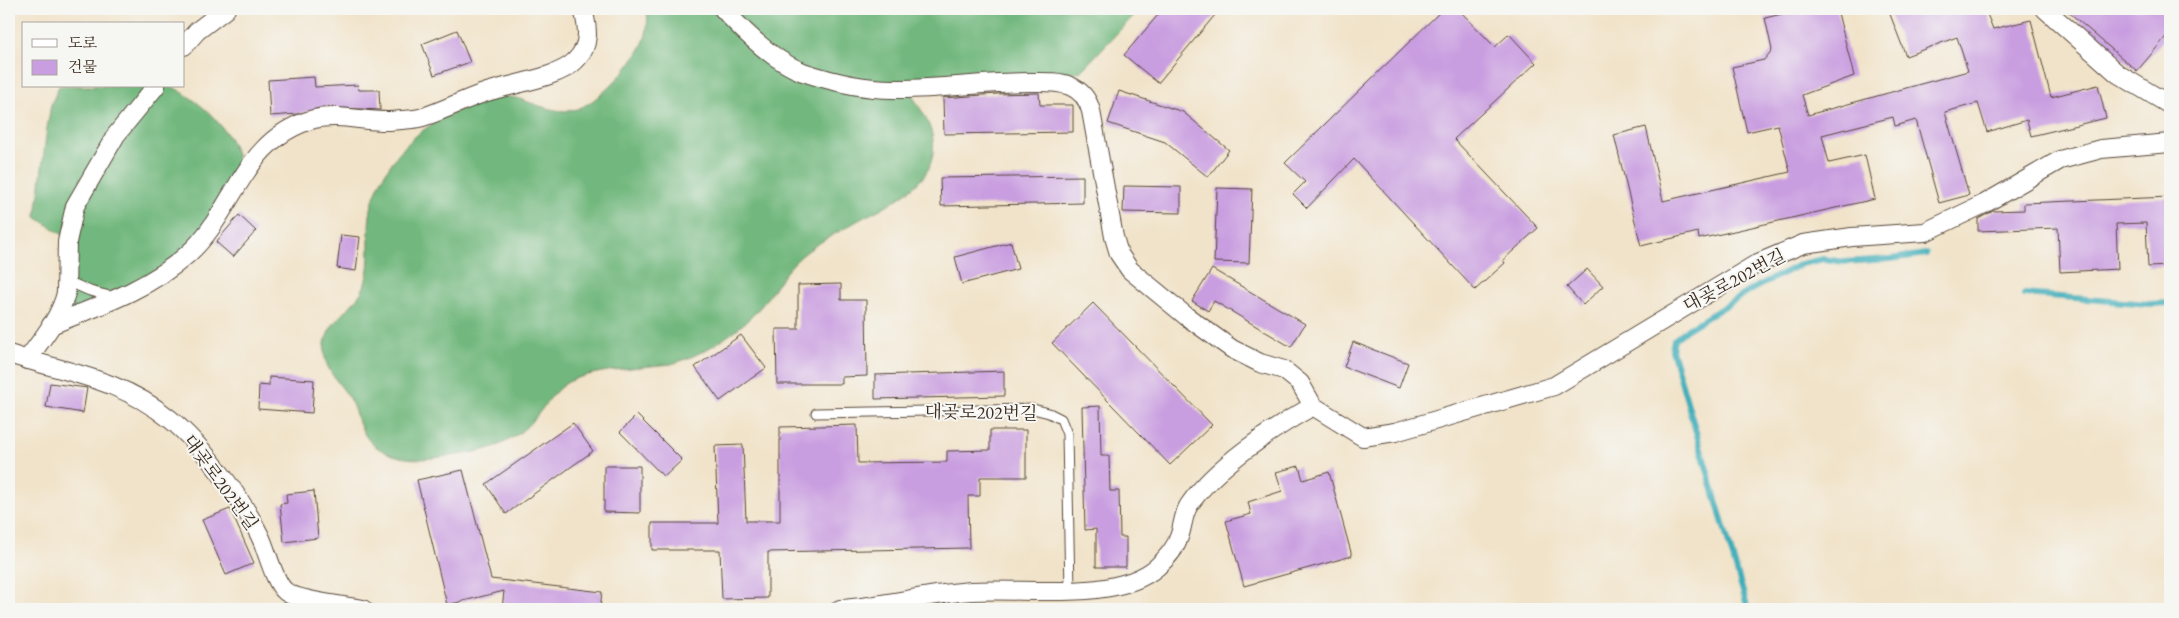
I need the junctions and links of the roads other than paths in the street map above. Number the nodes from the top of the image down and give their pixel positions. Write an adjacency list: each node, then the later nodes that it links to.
1 (226, 9): 5 (street)
2 (583, 9): 10 (street)
3 (723, 9): 14 (street, 대곶로202번길)
4 (2045, 9): 7 (street)
5 (185, 45)
6 (154, 88): 9 (street)
7 (2170, 105)
8 (2170, 143): 14 (street, 대곶로202번길)
9 (66, 281): 10 (lane); 11 (street)
10 (120, 298): 11 (street)
11 (51, 325): 13 (street)
12 (9, 354): 13 (street, 대곶로202번길)
13 (27, 360): 17 (street, 대곶로202번길)
14 (1313, 406): 16 (street)
15 (816, 413): 16 (lane, 대곶로202번길)
16 (1070, 591): 18 (street)
17 (363, 609)
18 (840, 609)

